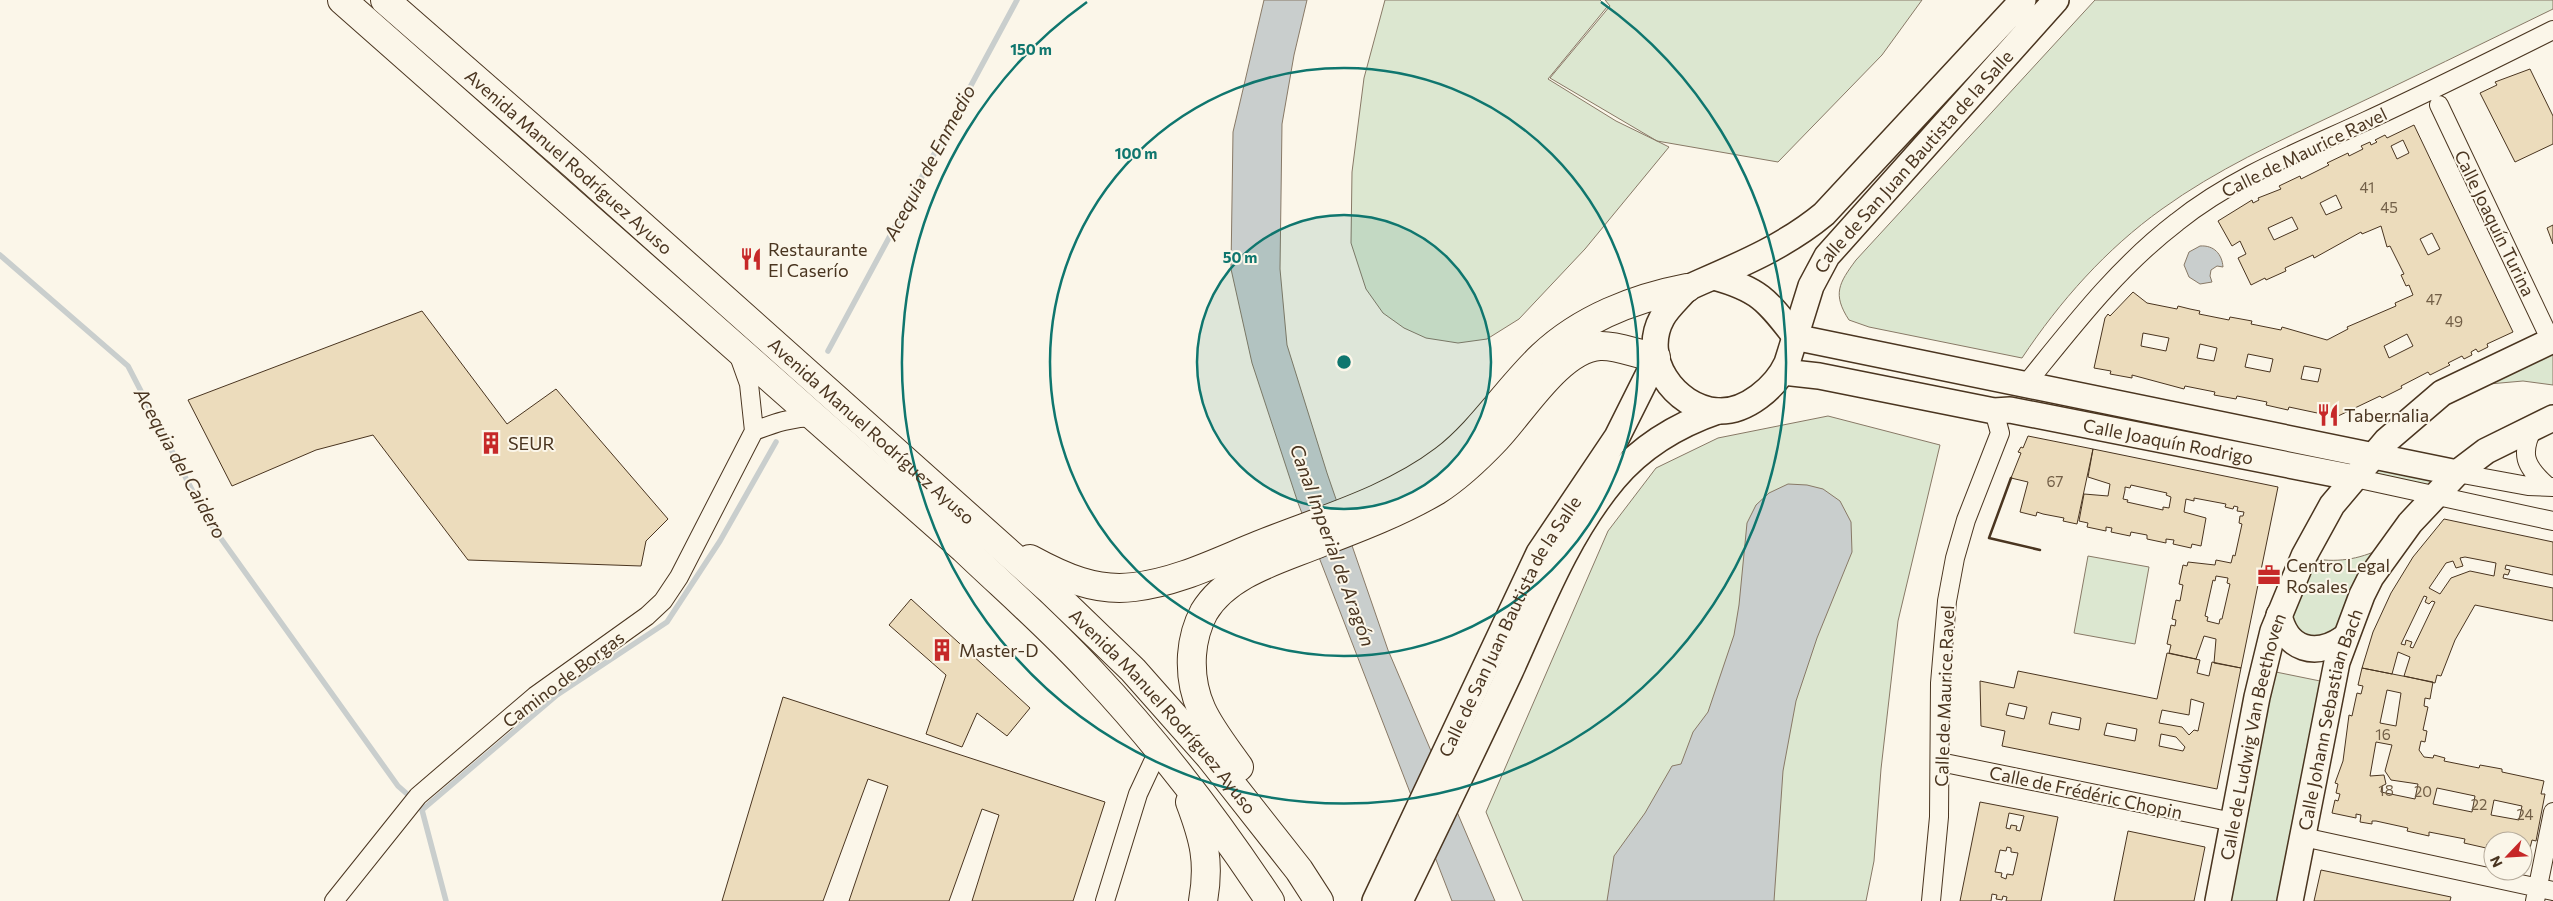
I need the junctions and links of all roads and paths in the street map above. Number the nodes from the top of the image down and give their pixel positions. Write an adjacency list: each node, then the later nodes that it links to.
1 (342, 0): 11 (highway, Avenida Manuel Rodríguez Ayuso)
2 (385, 0): 27 (highway, Avenida Manuel Rodríguez Ayuso)
3 (2023, 0): 7 (street, Calle de San Juan Bautista de la Salle)
4 (2056, 0): 9 (street, Calle de San Juan Bautista de la Salle)
5 (2553, 30): 14 (street, Calle de Maurice Ravel)
6 (2438, 105): 10 (street, Calle Joaquín Turina)
7 (1714, 277): 8 (street); 9 (street)
8 (1687, 288): 12 (street); 23 (highway)
9 (1794, 336): 13 (street); 14 (street, Calle Joaquín Rodrigo)
10 (2552, 341): 20 (street, Calle de Ludwig Van Beethoven)
11 (733, 344): 17 (highway, Avenida Manuel Rodríguez Ayuso); 19 (street)
12 (1647, 362): 16 (street); 23 (highway); 29 (street, Calle de San Juan Bautista de la Salle)
13 (1783, 372): 15 (street, Calle Joaquín Rodrigo); 16 (street)
14 (2026, 384): 20 (street, Calle Joaquín Rodrigo)
15 (1994, 410): 22 (street, Calle Joaquín Rodrigo); 33 (street, Calle de Maurice Ravel)
16 (1718, 411): 29 (street, Calle de San Juan Bautista de la Salle)
17 (815, 417): 19 (street); 32 (highway, Avenida Manuel Rodríguez Ayuso)
18 (2543, 423): 21 (street, Calle Johann Sebastian Bach); 24 (street, Calle Joaquín Rodrigo)
19 (754, 431): 40 (street, Camino de Borgas)
20 (2373, 456): 21 (street, Calle Joaquín Rodrigo); 22 (street, Calle de Ludwig Van Beethoven)
21 (2457, 473): 24 (street, Calle Joaquín Rodrigo); 25 (street, Calle Johann Sebastian Bach)
22 (2355, 478): 25 (street, Calle Joaquín Rodrigo); 30 (street, Calle de Ludwig Van Beethoven)
23 (1432, 481): 28 (highway)
24 (2550, 486)
25 (2435, 494): 26 (street, Calle Joaquín Rodrigo); 31 (street, Calle Johann Sebastian Bach)
26 (2553, 521)
27 (1002, 545): 28 (highway); 38 (highway, Avenida Manuel Rodríguez Ayuso)
28 (1261, 556): 38 (highway)
29 (1549, 559): 45 (street, Calle de San Juan Bautista de la Salle); 46 (street, Calle de San Juan Bautista de la Salle)
30 (2279, 615): 31 (street); 36 (street, Calle de Ludwig Van Beethoven)
31 (2344, 638): 37 (street, Calle Johann Sebastian Bach)
32 (1159, 749): 34 (highway, Avenida Manuel Rodríguez Ayuso); 41 (street)
33 (1940, 762): 36 (street, Calle de Frédéric Chopin); 47 (street, Calle de Maurice Ravel)
34 (1180, 775): 42 (highway); 43 (highway, Avenida Manuel Rodríguez Ayuso)
35 (2553, 812): 39 (street)
36 (2233, 822): 48 (street, Calle de Ludwig Van Beethoven)
37 (2303, 837): 39 (street); 49 (street, Calle Johann Sebastian Bach)
38 (1299, 870): 44 (highway, Avenida Manuel Rodríguez Ayuso)
39 (2542, 893)
40 (334, 901)
41 (1105, 901)
42 (1203, 901)
43 (1270, 901)
44 (1319, 901)
45 (1375, 901)
46 (1400, 901)
47 (1931, 901)
48 (2218, 901)
49 (2290, 901)

